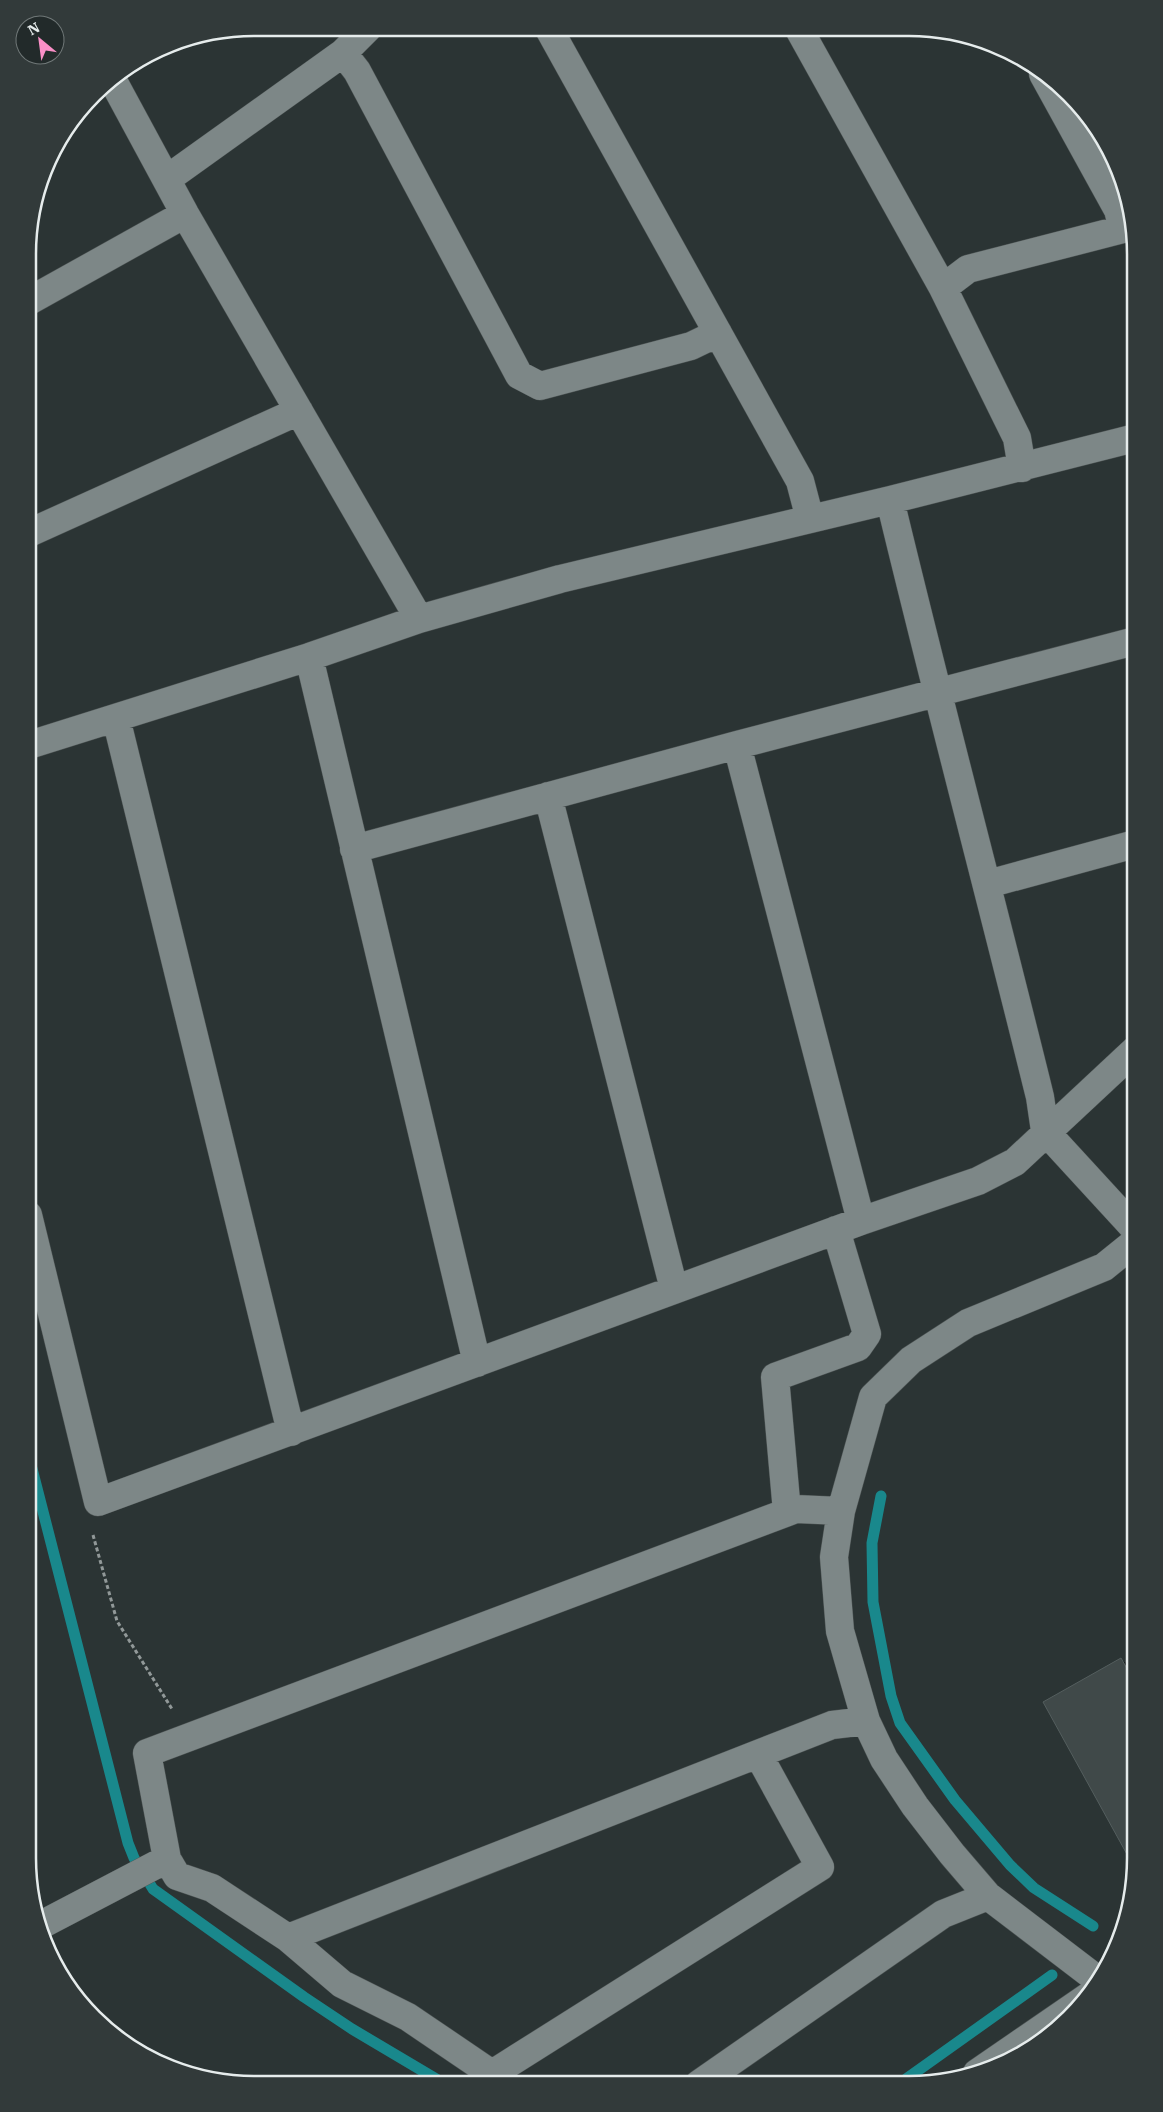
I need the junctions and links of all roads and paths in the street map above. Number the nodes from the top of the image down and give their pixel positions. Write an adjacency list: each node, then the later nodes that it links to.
1 (360, 36): 4 (street)
2 (553, 36): 13 (street)
3 (803, 36): 11 (street)
4 (343, 53): 7 (street); 13 (street)
5 (116, 86): 7 (street)
6 (1052, 90): 9 (street)
7 (167, 179): 8 (street)
8 (185, 214): 12 (street); 14 (street)
9 (1125, 223)
10 (1125, 228): 11 (street)
11 (943, 288): 16 (street)
12 (36, 297)
13 (718, 333): 18 (street)
14 (299, 410): 19 (street); 20 (street)
15 (1127, 440): 16 (street)
16 (1022, 468): 17 (street)
17 (890, 500): 18 (street); 23 (street)
18 (810, 519): 20 (street)
19 (36, 530)
20 (419, 619): 22 (street)
21 (1127, 643): 23 (street)
22 (309, 657): 24 (street); 29 (street)
23 (937, 694): 26 (street); 30 (street)
24 (116, 718): 25 (street); 40 (street)
25 (36, 743)
26 (737, 745): 27 (street); 34 (street)
27 (548, 796): 29 (street); 38 (street)
28 (1127, 846): 30 (street)
29 (354, 849): 39 (street)
30 (988, 884): 32 (street)
31 (1127, 1058): 32 (street)
32 (1045, 1131): 33 (street); 34 (street)
33 (1127, 1220)
34 (861, 1221): 35 (street)
35 (836, 1230): 38 (street); 43 (street)
36 (36, 1248): 41 (street)
37 (1127, 1248): 42 (street)
38 (674, 1289): 39 (street)
39 (477, 1363): 40 (street)
40 (291, 1432): 41 (street)
41 (98, 1502): 45 (path)
42 (841, 1511): 43 (street); 44 (street)
43 (787, 1512): 45 (street)
44 (866, 1722): 46 (street); 48 (street)
45 (184, 1738): 47 (street)
46 (758, 1754): 50 (street); 50 (street)
47 (162, 1862): 49 (street); 50 (street)
48 (988, 1896): 51 (street); 54 (street)
49 (46, 1922)
50 (288, 1938)
51 (1092, 1976)
52 (1055, 2020): 53 (street)
53 (1008, 2051)
54 (710, 2076)

